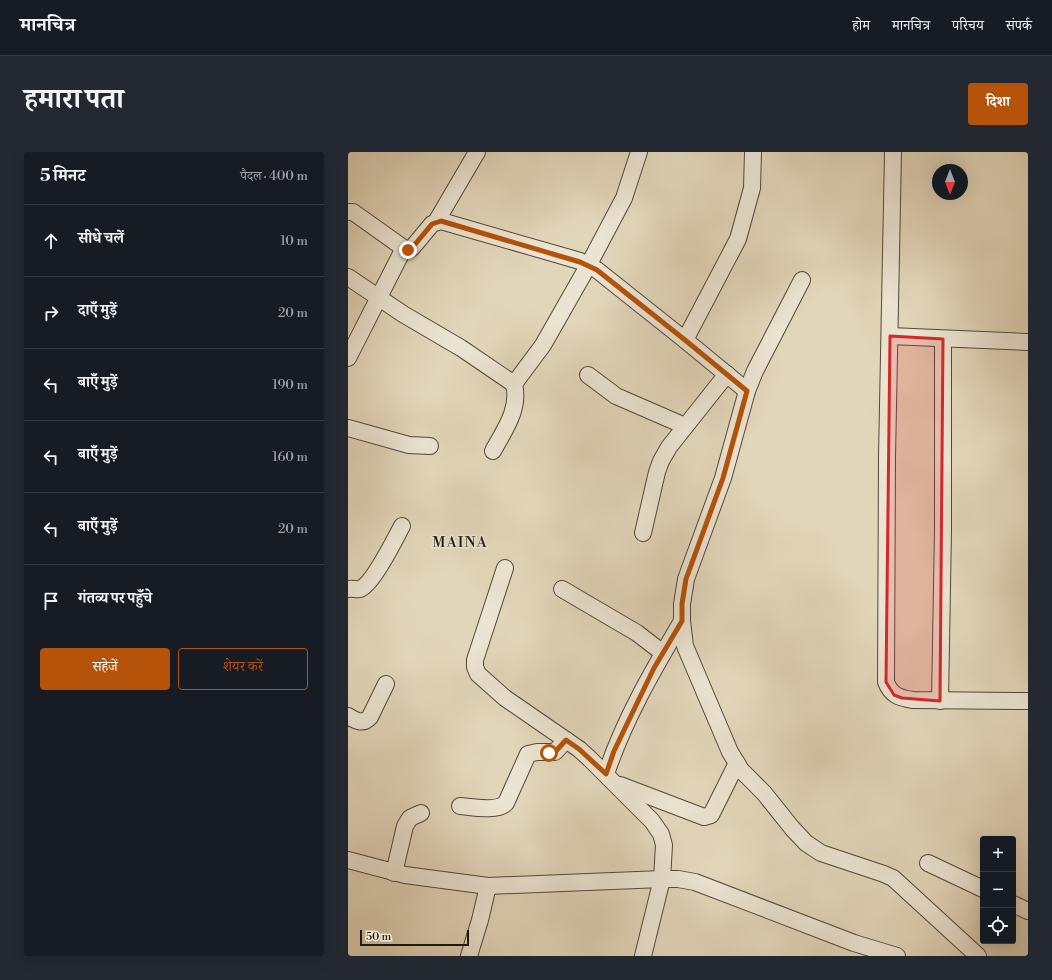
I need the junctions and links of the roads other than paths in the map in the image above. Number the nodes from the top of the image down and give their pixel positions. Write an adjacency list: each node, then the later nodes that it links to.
1 (477, 152): 6 (street)
2 (639, 152): 8 (street)
3 (753, 152): 14 (street)
4 (893, 152): 12 (street)
5 (348, 209): 7 (street)
6 (436, 222): 7 (street); 8 (street)
7 (404, 248): 11 (street)
8 (588, 266): 14 (street); 19 (street)
9 (348, 277): 11 (street)
10 (802, 280): 20 (street)
11 (379, 297): 16 (street); 19 (street)
12 (890, 336): 13 (street); 33 (street)
13 (943, 339): 15 (street); 33 (street)
14 (685, 340): 18 (street)
15 (1028, 342)
16 (348, 358)
17 (588, 374): 21 (street)
18 (727, 374): 20 (street); 21 (street)
19 (514, 384): 24 (street)
20 (747, 391): 30 (street)
21 (685, 426): 26 (street)
22 (348, 428): 23 (street)
23 (430, 446)
24 (493, 451)
25 (402, 526): 28 (street)
26 (642, 533)
27 (505, 568): 36 (street)
28 (348, 589)
29 (562, 589): 31 (street)
30 (682, 621): 31 (street); 37 (street)
31 (663, 653): 38 (street)
32 (386, 684): 35 (street)
33 (940, 700): 34 (street)
34 (1028, 701)
35 (348, 716)
36 (566, 740): 38 (street); 39 (street)
37 (737, 763): 38 (street); 52 (street)
38 (610, 778): 44 (street)
39 (460, 806)
40 (421, 813): 43 (street)
41 (348, 860): 43 (street)
42 (928, 863): 46 (street)
43 (394, 873): 45 (street)
44 (662, 879): 45 (street); 50 (street); 51 (street)
45 (488, 886): 49 (street)
46 (980, 889)
47 (1016, 905): 48 (street)
48 (1028, 911)
49 (469, 956)
50 (643, 956)
51 (897, 956)
52 (978, 956)

